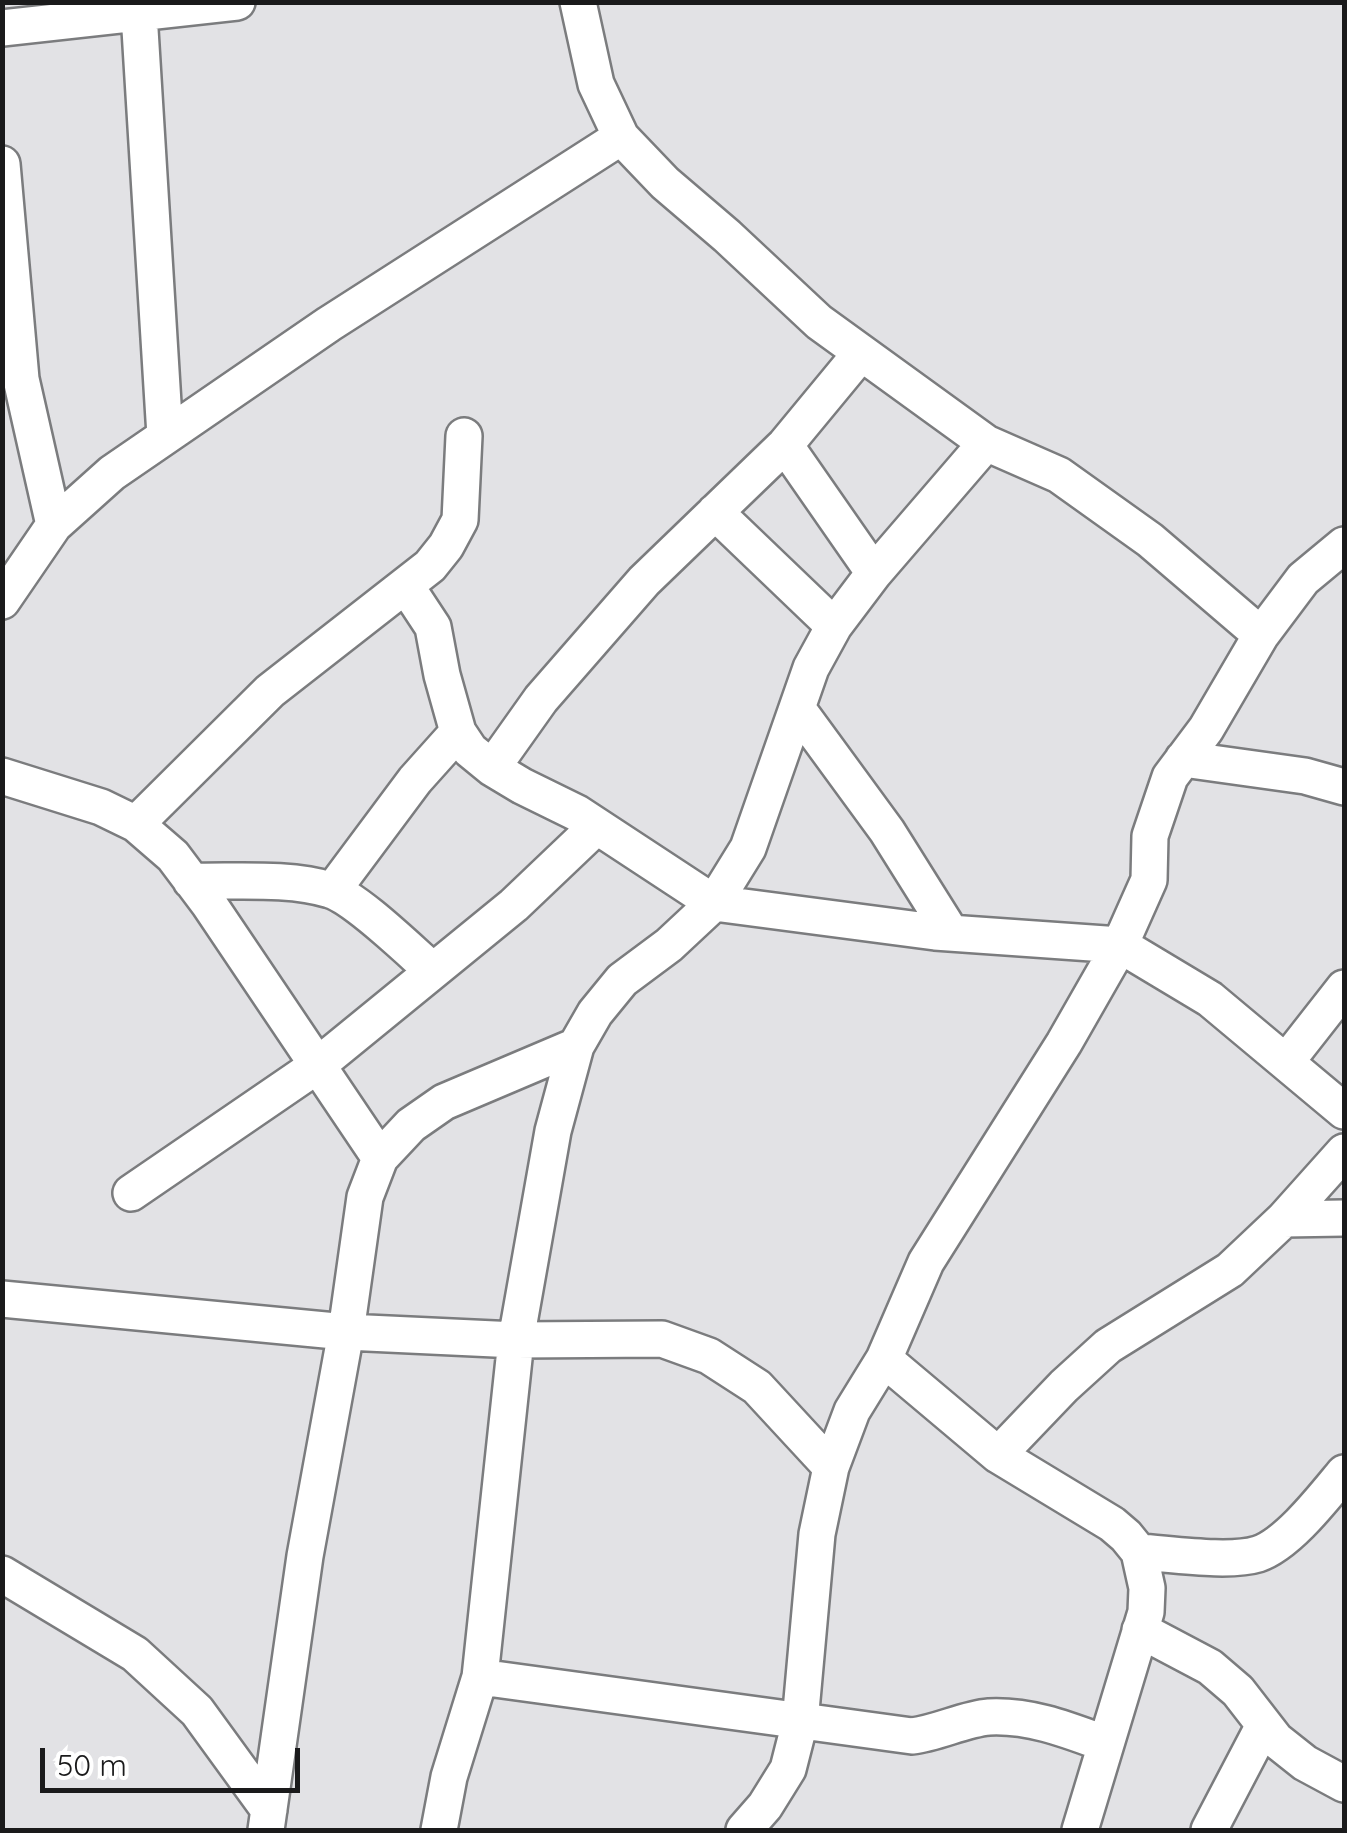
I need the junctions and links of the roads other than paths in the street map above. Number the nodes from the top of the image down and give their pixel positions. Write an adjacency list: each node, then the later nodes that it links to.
1 (237, 2): 3 (street)
2 (578, 2): 5 (street)
3 (139, 13): 4 (street); 8 (street)
4 (2, 28)
5 (621, 138): 7 (street); 8 (street)
6 (2, 164): 13 (street)
7 (861, 353): 10 (street); 11 (street)
8 (166, 436): 13 (street)
9 (464, 436): 16 (street)
10 (986, 443): 15 (street); 19 (street)
11 (785, 445): 12 (street); 15 (street)
12 (715, 512): 18 (street); 23 (street)
13 (54, 525): 17 (street)
14 (1344, 545): 19 (street)
15 (874, 572): 18 (street)
16 (406, 586): 21 (street); 26 (street)
17 (2, 601)
18 (834, 626): 20 (street)
19 (1262, 635): 22 (street)
20 (797, 708): 30 (street); 31 (street)
21 (458, 732): 23 (street); 29 (street)
22 (1183, 758): 25 (street); 32 (street)
23 (492, 768): 27 (street)
24 (2, 776): 26 (street)
25 (1344, 787)
26 (136, 824): 28 (street)
27 (597, 826): 30 (street); 33 (street)
28 (191, 881): 29 (street); 37 (street)
29 (333, 890): 33 (street)
30 (714, 903): 31 (street); 35 (street)
31 (951, 933): 32 (street)
32 (1120, 945): 36 (street); 47 (street)
33 (433, 971): 37 (street)
34 (1344, 988): 36 (street)
35 (576, 1046): 40 (street); 46 (street)
36 (1286, 1062): 38 (street)
37 (318, 1066): 40 (street); 41 (street)
38 (1344, 1111)
39 (1344, 1152): 43 (street)
40 (380, 1158): 45 (street)
41 (132, 1194)
42 (1344, 1218): 43 (street)
43 (1284, 1219): 48 (street)
44 (2, 1298): 45 (street)
45 (346, 1332): 46 (street); 59 (street)
46 (516, 1340): 49 (street); 54 (street)
47 (884, 1359): 48 (street); 49 (street)
48 (998, 1455): 51 (street)
49 (831, 1467): 55 (street)
50 (1344, 1473): 51 (street)
51 (1139, 1552): 53 (street)
52 (2, 1574): 59 (street)
53 (1140, 1630): 56 (street); 57 (street)
54 (480, 1676): 55 (street); 60 (street)
55 (800, 1722): 57 (street); 61 (street)
56 (1264, 1724): 58 (street); 63 (street)
57 (1106, 1744): 62 (street)
58 (1344, 1784)
59 (268, 1820)
60 (440, 1830)
61 (744, 1830)
62 (1080, 1830)
63 (1210, 1830)

